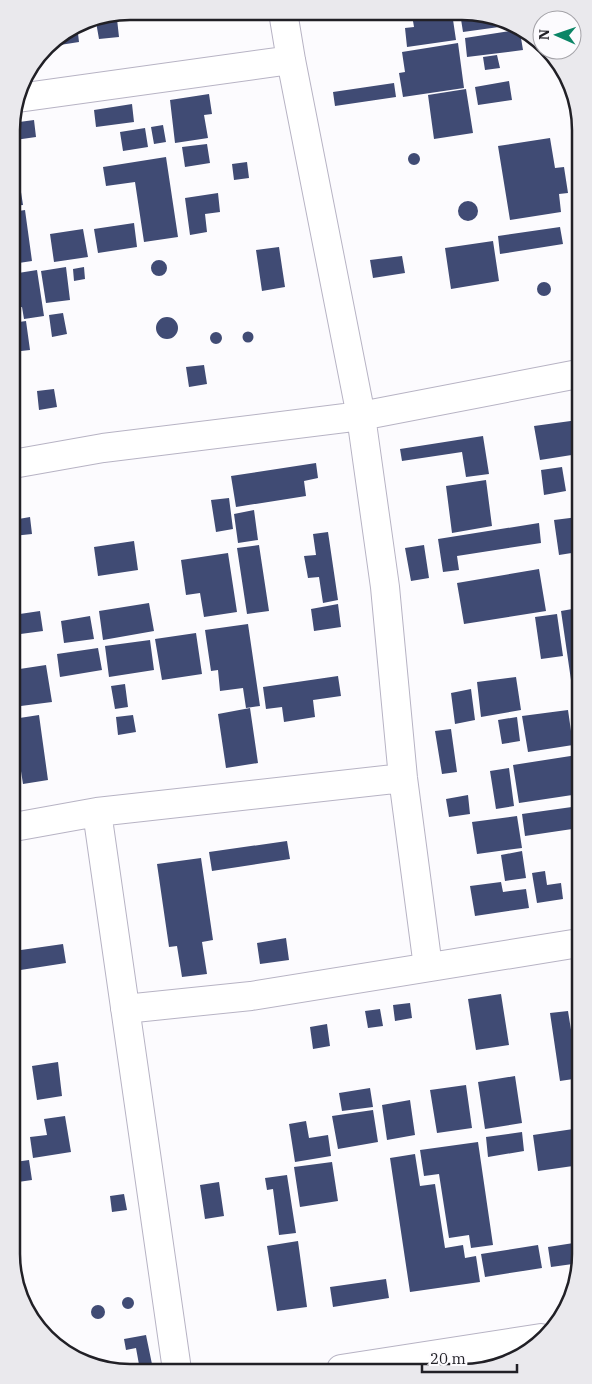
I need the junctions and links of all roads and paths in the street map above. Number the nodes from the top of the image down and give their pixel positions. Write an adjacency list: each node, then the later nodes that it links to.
1 (284, 20): 2 (street)
2 (291, 60): 3 (street); 5 (street)
3 (25, 97)
4 (572, 375): 5 (street)
5 (361, 416): 6 (street); 7 (street)
6 (20, 463)
7 (403, 778): 8 (street); 11 (street)
8 (97, 812): 9 (street); 12 (street)
9 (20, 826)
10 (572, 944): 11 (street)
11 (428, 967): 12 (street)
12 (125, 1009): 14 (street)
13 (530, 1340): 15 (street)
14 (176, 1364)
15 (381, 1364)

